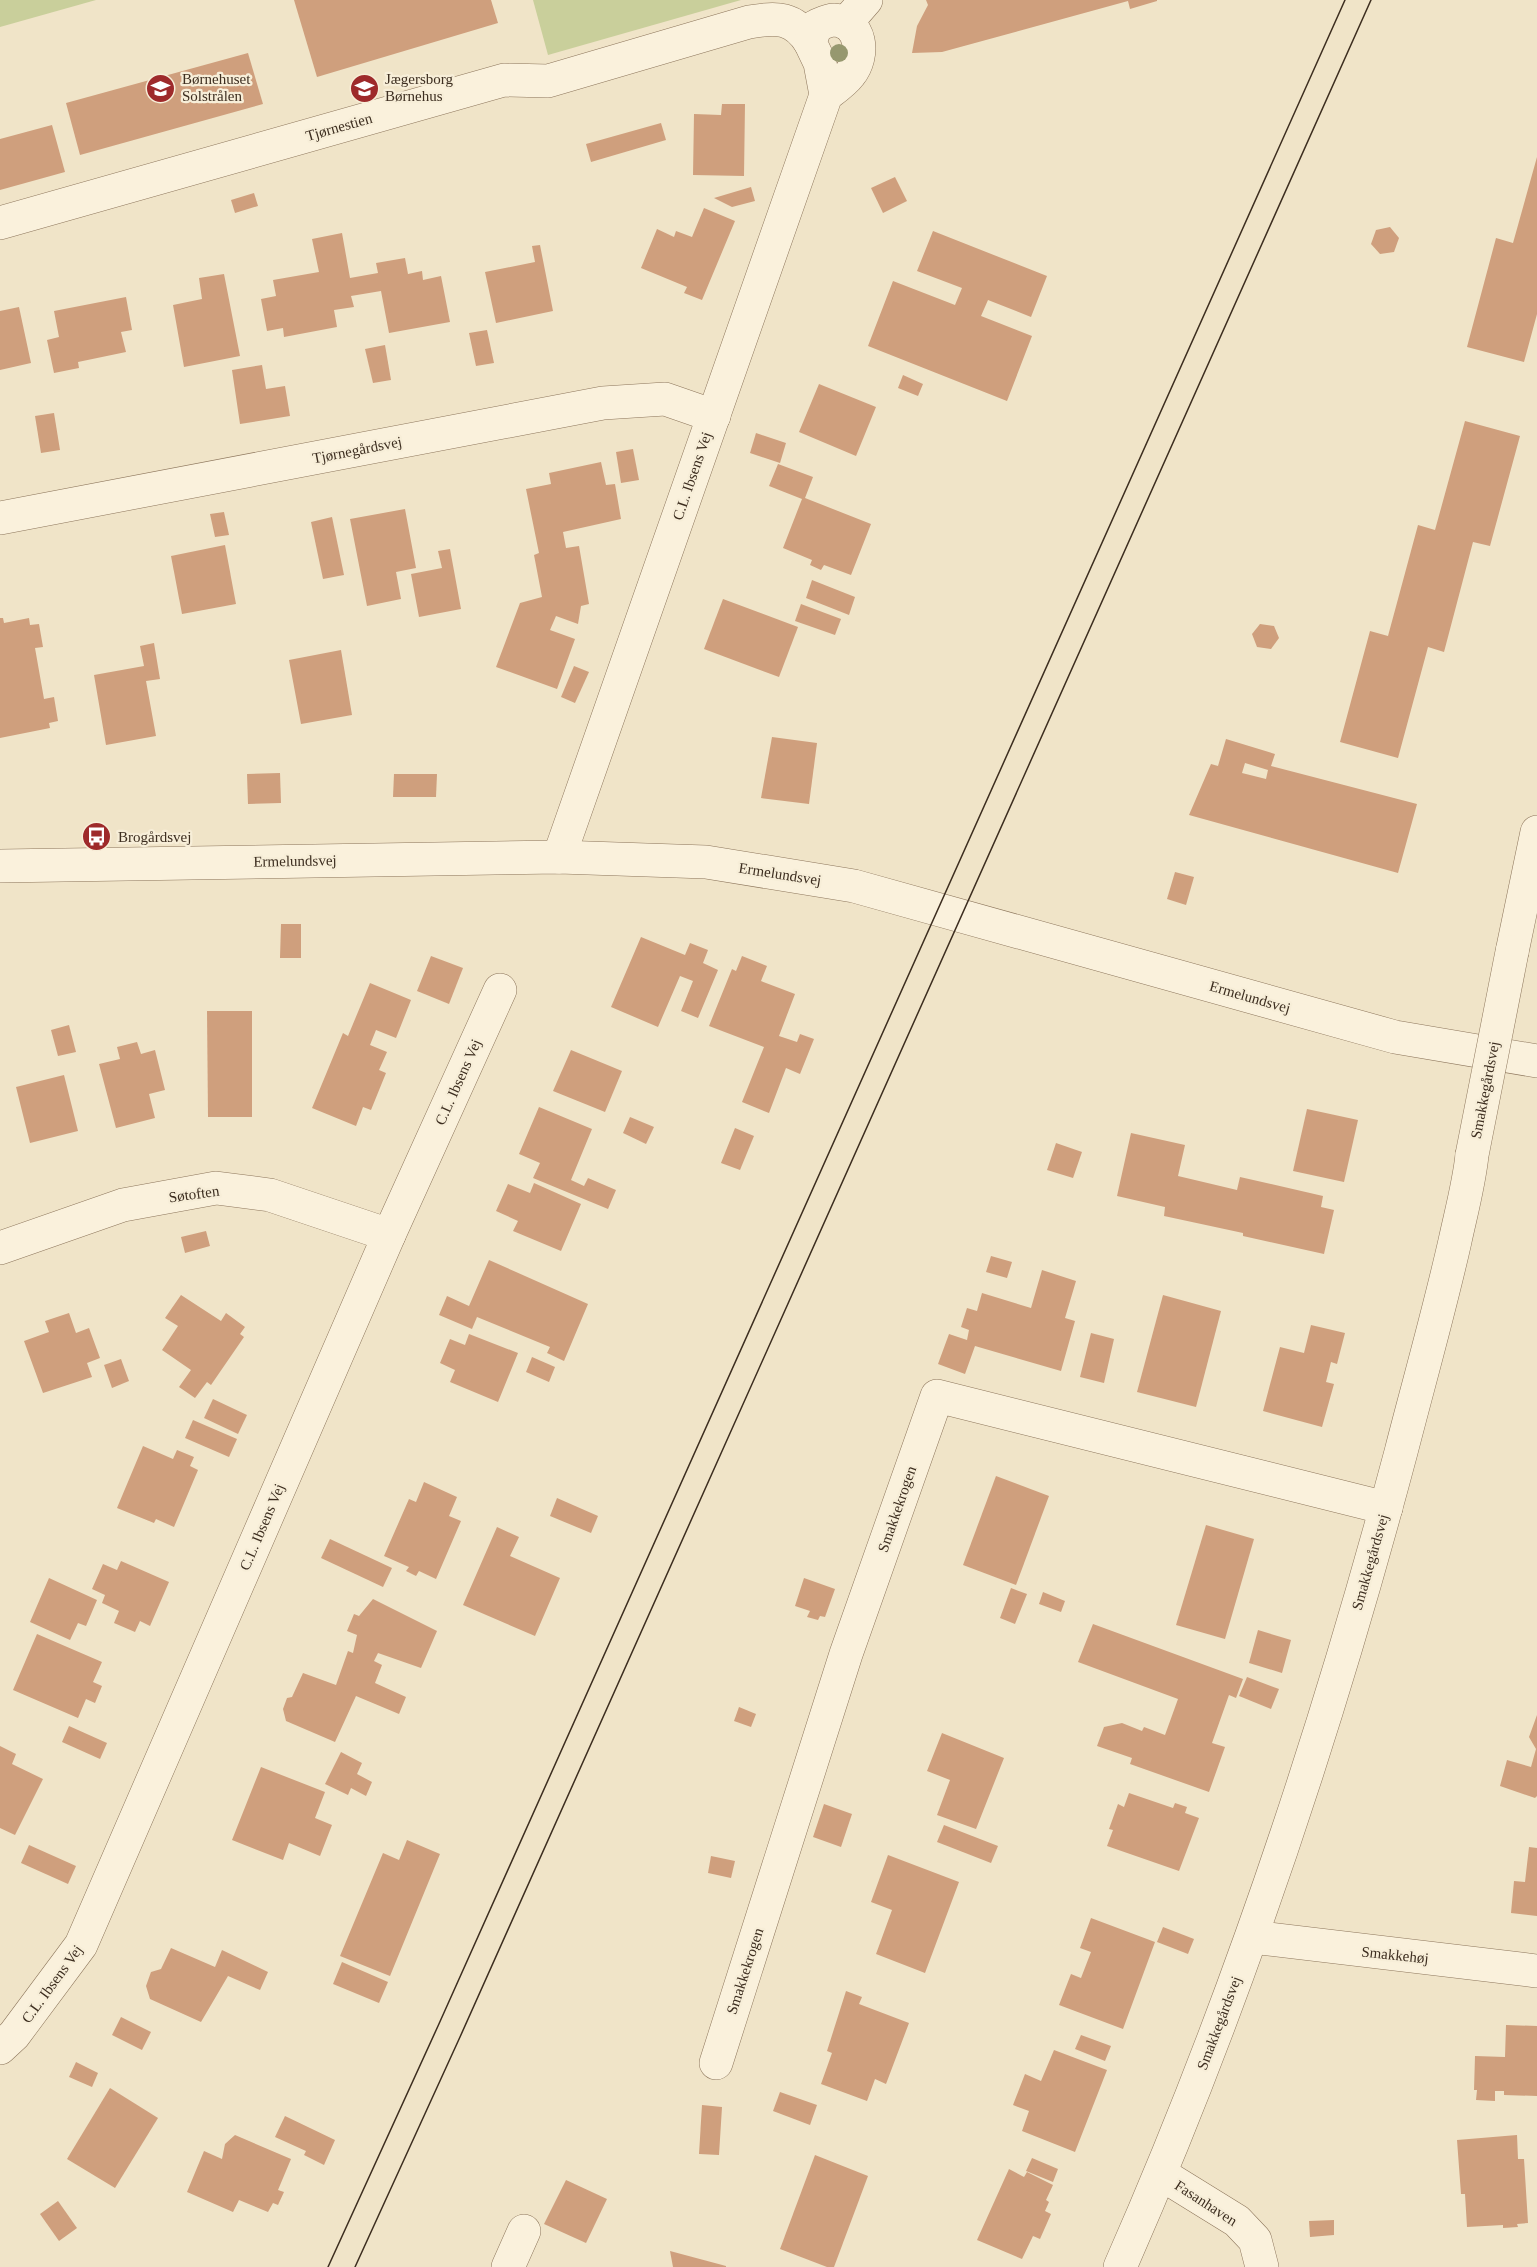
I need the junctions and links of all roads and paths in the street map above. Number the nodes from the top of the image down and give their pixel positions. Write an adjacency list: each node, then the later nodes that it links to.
1 (856, 11): 2 (street, C.L. Ibsens Vej); 3 (street, C.L. Ibsens Vej)
2 (810, 42): 3 (street, C.L. Ibsens Vej); 4 (street, Tjørnestien)
3 (826, 96): 5 (street, C.L. Ibsens Vej)
4 (0, 223)
5 (714, 416): 6 (street, Tjørnegårdsvej); 8 (street, C.L. Ibsens Vej)
6 (0, 518)
7 (1537, 832): 14 (street, Smakkegårdsvej, bridge)
8 (559, 857): 9 (street, Ermelundsvej); 11 (street, Ermelundsvej)
9 (0, 866)
10 (500, 990): 12 (street, C.L. Ibsens Vej)
11 (1537, 1061)
12 (389, 1235): 13 (street, Søtoften); 17 (street, C.L. Ibsens Vej)
13 (0, 1248)
14 (1386, 1508): 15 (street, Smakkegårdsvej); 18 (street, Smakkekrogen)
15 (1252, 1937): 16 (street, Smakkehøj); 19 (street, Smakkegårdsvej)
16 (1537, 1971)
17 (0, 2048)
18 (716, 2063)
19 (1161, 2174): 22 (street, Smakkegårdsvej); 23 (street, Fasanhaven)
20 (524, 2231): 21 (street)
21 (508, 2267)
22 (1120, 2267)
23 (1262, 2267)

